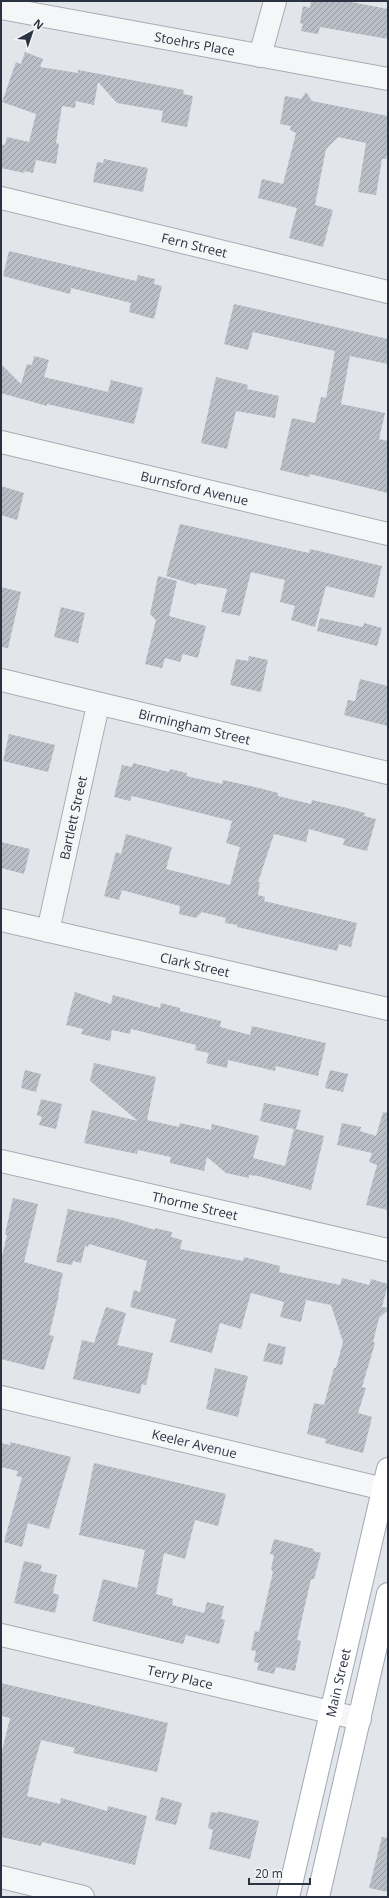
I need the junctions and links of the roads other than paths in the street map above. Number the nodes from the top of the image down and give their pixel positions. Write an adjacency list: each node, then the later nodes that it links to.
1 (275, 1): 3 (street)
2 (1, 8): 3 (street, Stoehrs Place)
3 (260, 56): 4 (street, Stoehrs Place)
4 (388, 79)
5 (1, 198): 6 (street, Fern Street)
6 (388, 292)
7 (1, 442): 8 (street, Burnsford Avenue)
8 (388, 534)
9 (1, 680): 10 (street, Birmingham Street)
10 (98, 704): 11 (street, Birmingham Street); 13 (street, Bartlett Street)
11 (388, 773)
12 (1, 920): 13 (street, Clark Street)
13 (48, 931): 14 (street, Clark Street)
14 (388, 1009)
15 (1, 1161): 16 (street, Thorme Street)
16 (388, 1250)
17 (1, 1397): 18 (street, Keeler Avenue)
18 (386, 1482): 21 (main road, Main Street)
19 (388, 1594): 22 (main road)
20 (1, 1635): 21 (street, Terry Place)
21 (332, 1712): 22 (street, Terry Place); 25 (main road, Main Street)
22 (360, 1718): 26 (main road)
23 (1, 1877): 24 (street)
24 (83, 1897)
25 (288, 1897)
26 (318, 1897)

